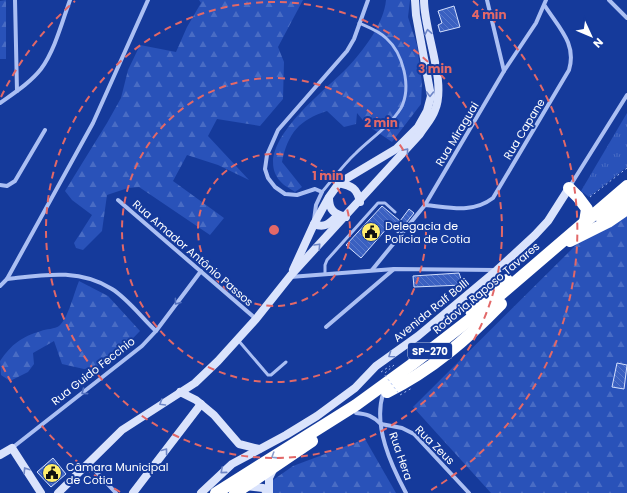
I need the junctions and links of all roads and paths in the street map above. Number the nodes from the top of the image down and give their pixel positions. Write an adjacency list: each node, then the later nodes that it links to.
1 (15, 0): 14 (street)
2 (70, 0): 14 (street)
3 (148, 0): 42 (street)
4 (368, 0): 12 (street)
5 (415, 0): 19 (main road, one-way to 19)
6 (424, 0): 28 (main road, one-way to 6)
7 (487, 0): 13 (street)
8 (546, 0): 10 (street, Rua Miraguai)
9 (611, 0): 11 (street)
10 (545, 6): 13 (street, Rua Miraguai); 29 (street, Rua Capane)
11 (627, 18)
12 (360, 23): 23 (lane); 23 (street)
13 (504, 71): 29 (street, Rua Miraguai)
14 (17, 91): 16 (street)
15 (627, 95): 22 (street, Avenida Ralf Bolli)
16 (0, 103)
17 (45, 130): 20 (street)
18 (627, 168): 25 (path)
19 (339, 183): 23 (main road); 28 (main road)
20 (0, 185)
21 (627, 186): 27 (highway, Rodovia Raposo Tavares)
22 (569, 188): 25 (highway); 38 (main road, Avenida Ralf Bolli)
23 (325, 195): 32 (main road); 34 (main road)
24 (627, 197): 35 (highway, Rodovia Raposo Tavares / SP-270)
25 (582, 198): 27 (highway); 33 (highway)
26 (118, 200): 39 (street, Rua Amador Antônio Passos)
27 (609, 200): 33 (highway, Rodovia Raposo Tavares)
28 (360, 202): 32 (main road)
29 (425, 205): 37 (street, Rua Miraguai)
30 (627, 209): 35 (highway)
31 (396, 212): 40 (lane)
32 (342, 216): 34 (main road); 41 (main road, one-way to 32)
33 (585, 222): 70 (highway, Rodovia Raposo Tavares / SP-270, one-way to 70)
34 (314, 224): 41 (main road)
35 (570, 241): 53 (highway, Rodovia Raposo Tavares / SP-270)
36 (394, 269): 37 (street); 38 (street); 45 (street)
37 (372, 270): 40 (street)
38 (498, 270): 59 (main road, Avenida Ralf Bolli, one-way to 59)
39 (200, 271): 44 (street, Rua Amador Antônio Passos); 46 (street, Rua Guido Fecchio, one-way to 46)
40 (325, 274): 41 (street)
41 (291, 276): 44 (main road)
42 (7, 279): 43 (street); 46 (street)
43 (0, 286)
44 (256, 319): 47 (main road)
45 (326, 327)
46 (156, 331): 58 (street, Rua Guido Fecchio, one-way to 58)
47 (238, 340): 48 (lane); 50 (main road)
48 (286, 362)
49 (394, 365): 51 (path, bridge)
50 (195, 383): 52 (main road); 54 (main road)
51 (412, 388)
52 (180, 392): 54 (main road); 62 (main road, one-way to 62)
53 (385, 393): 55 (highway, Rodovia Raposo Tavares / SP-270); 56 (street, Rua Hera)
54 (198, 402): 57 (main road); 68 (main road, one-way to 54)
55 (356, 413): 56 (street); 63 (highway, Rodovia Raposo Tavares / SP-270)
56 (381, 424): 73 (street, Rua Hera); 74 (street, Rua Zeus)
57 (239, 444): 59 (main road); 61 (main road)
58 (12, 448): 60 (main road, Rua Guido Fecchio); 65 (main road, one-way to 58)
59 (259, 450): 61 (main road, Avenida Ralf Bolli)
60 (0, 455)
61 (238, 461): 69 (main road, Avenida Ralf Bolli, one-way to 69)
62 (88, 463): 66 (main road); 67 (street)
63 (274, 468): 64 (highway, Rodovia Raposo Tavares / SP-270); 72 (main road)
64 (246, 486): 71 (highway, Rodovia Raposo Tavares / SP-270); 72 (main road)
65 (41, 493)
66 (58, 493)
67 (116, 493)
68 (133, 493)
69 (201, 493)
70 (216, 493)
71 (235, 493)
72 (269, 493)
73 (406, 493)
74 (469, 493)

